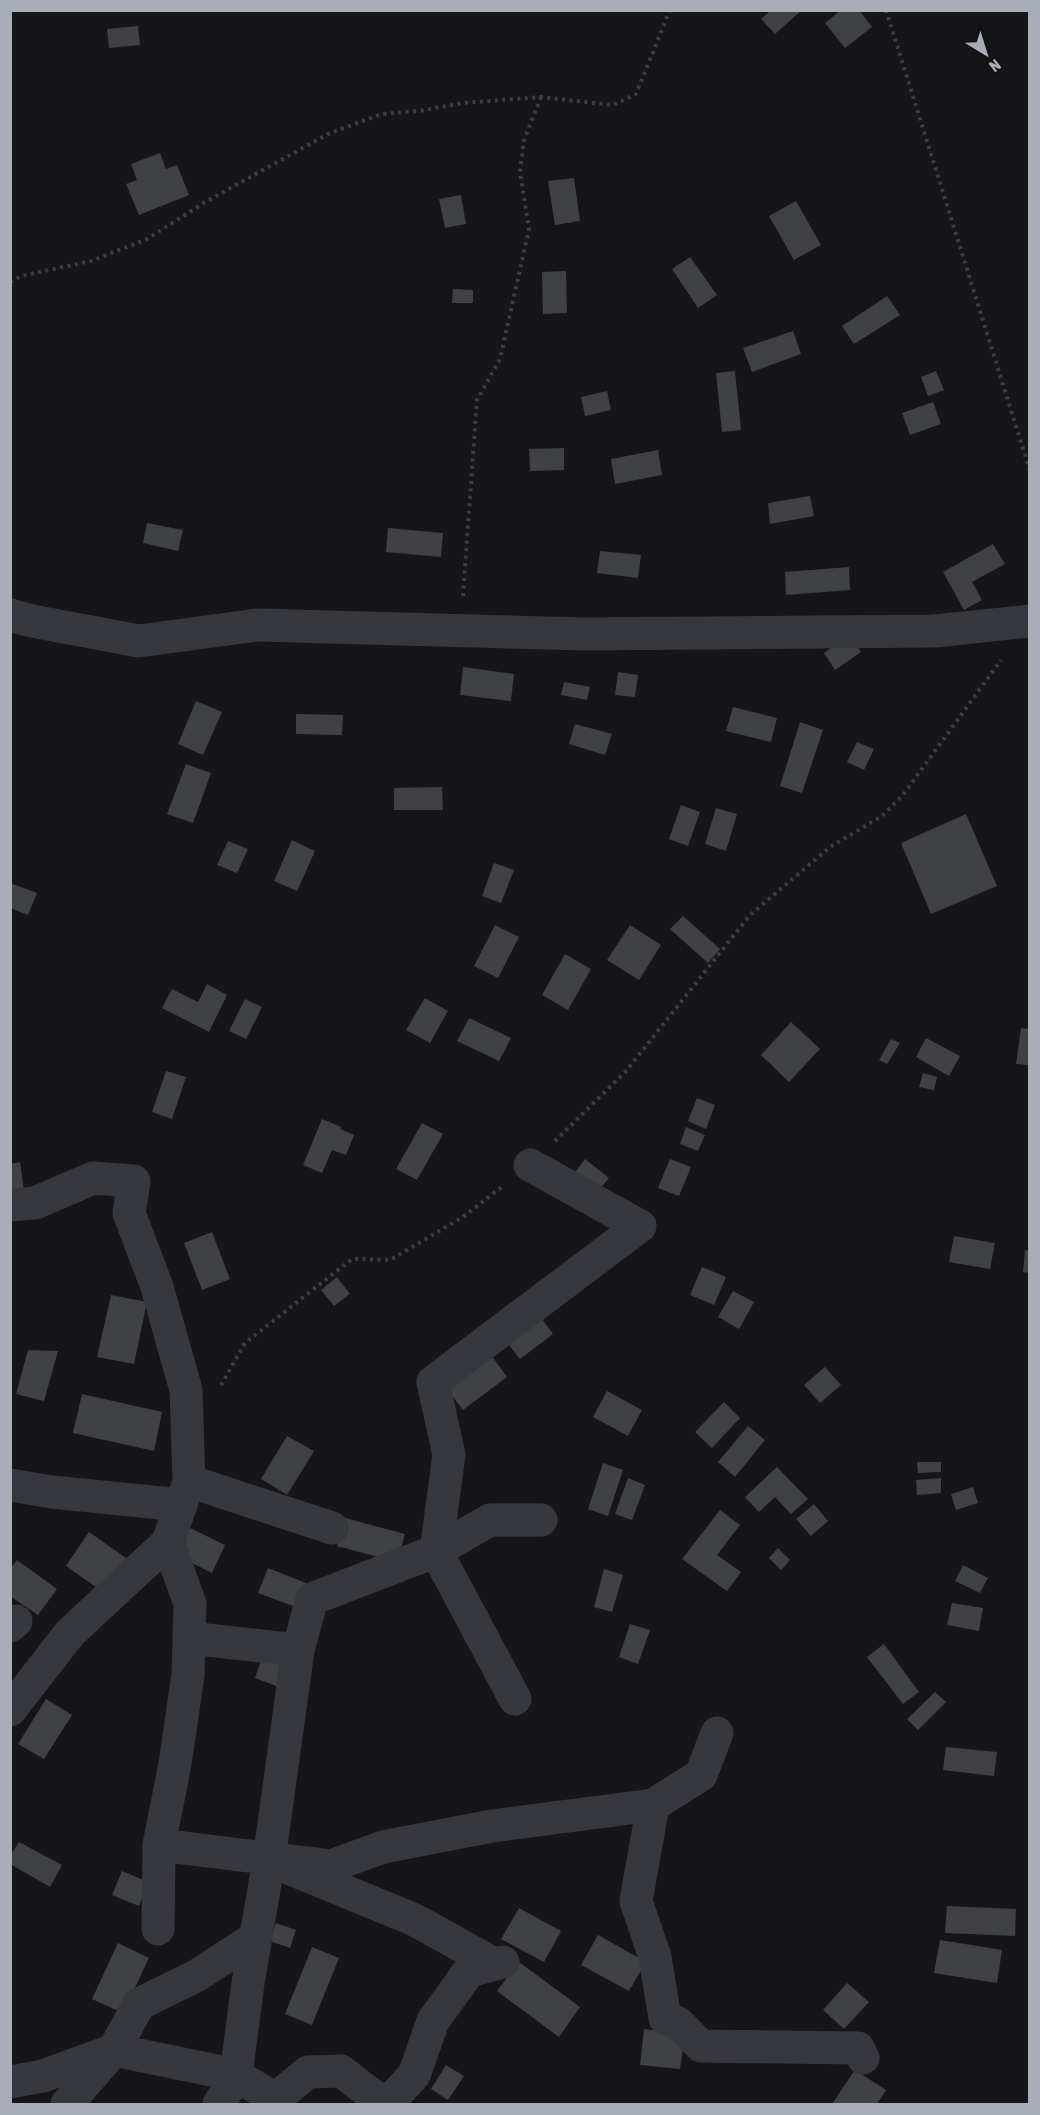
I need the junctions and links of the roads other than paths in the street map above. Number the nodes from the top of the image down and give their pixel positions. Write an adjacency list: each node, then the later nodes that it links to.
1 (10, 615): 2 (street)
2 (1029, 621)
3 (530, 1165): 10 (street)
4 (10, 1205): 6 (street)
5 (10, 1485): 6 (street)
6 (185, 1493): 8 (street); 9 (street)
7 (541, 1520): 10 (street)
8 (332, 1528)
9 (168, 1542): 11 (street); 14 (street)
10 (436, 1551): 12 (street); 13 (street)
11 (189, 1638): 12 (street); 17 (street)
12 (298, 1650): 18 (street)
13 (515, 1699)
14 (10, 1710)
15 (717, 1733): 16 (street)
16 (653, 1805): 18 (street); 22 (street)
17 (159, 1845): 18 (street); 19 (street)
18 (268, 1860): 20 (street); 27 (street)
19 (158, 1929)
20 (256, 1937): 21 (street); 23 (street)
21 (114, 2050): 23 (street); 24 (street); 25 (street)
22 (863, 2058)
23 (236, 2075): 26 (street); 27 (street)
24 (10, 2082)
25 (68, 2104)
26 (219, 2104)
27 (386, 2104)

